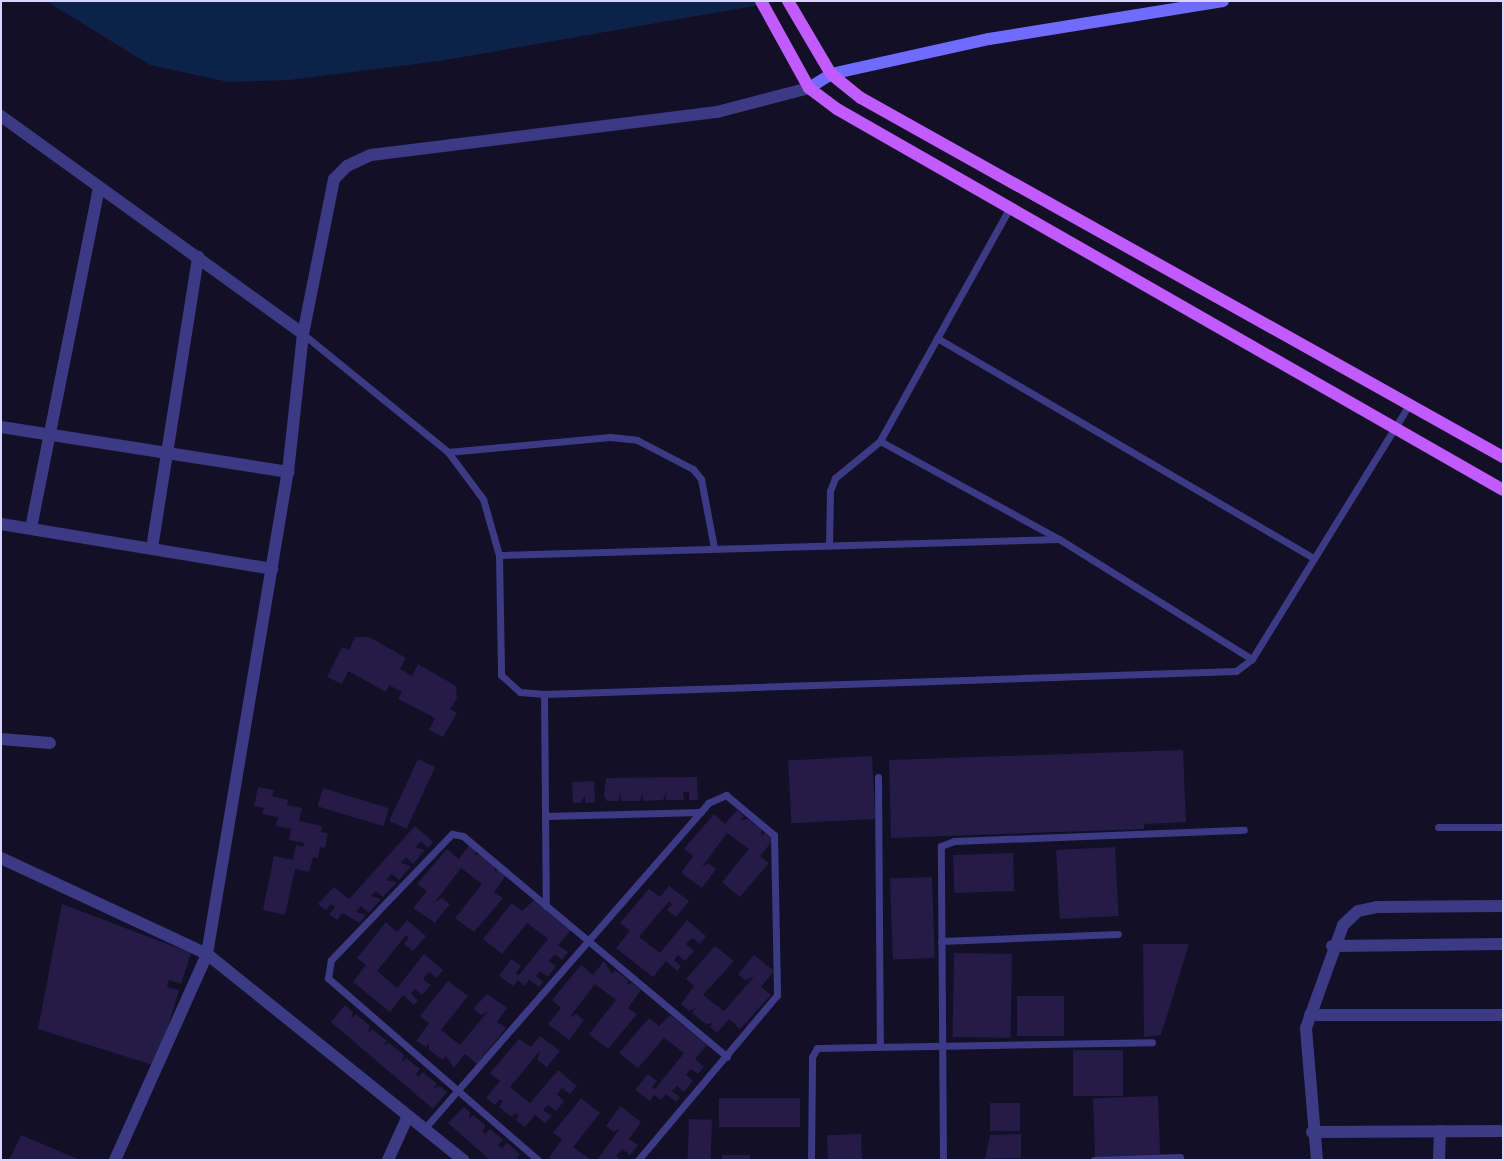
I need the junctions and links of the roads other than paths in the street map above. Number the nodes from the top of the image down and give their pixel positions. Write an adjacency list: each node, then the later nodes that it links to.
1 (760, 1): 5 (main road)
2 (788, 1): 4 (main road)
3 (1223, 1): 4 (street)
4 (831, 74): 5 (street); 12 (main road)
5 (809, 88): 8 (main road); 10 (street)
6 (1, 116): 7 (street)
7 (99, 189): 9 (street); 15 (street)
8 (1009, 209): 11 (lane); 13 (main road)
9 (198, 257): 10 (street); 18 (street)
10 (303, 334): 17 (lane); 20 (street)
11 (937, 338): 16 (lane); 29 (lane)
12 (1409, 405): 13 (lane); 19 (main road)
13 (1393, 427): 21 (main road); 29 (lane)
14 (1, 428): 15 (street)
15 (50, 435): 18 (street); 23 (street)
16 (880, 441): 24 (lane); 25 (lane)
17 (448, 452): 27 (lane); 28 (lane)
18 (166, 453): 20 (street); 26 (street)
19 (1503, 457)
20 (288, 472): 30 (street)
21 (1503, 490)
22 (1, 524): 23 (street)
23 (32, 528): 26 (street)
24 (1059, 539): 25 (lane); 31 (lane)
25 (829, 545): 27 (lane)
26 (152, 548): 30 (street)
27 (714, 548): 28 (lane)
28 (499, 555): 32 (lane)
29 (1313, 558): 31 (lane)
30 (272, 569): 49 (street)
31 (1252, 659): 32 (lane)
32 (544, 694): 37 (lane)
33 (1, 739): 34 (street)
34 (50, 743)
35 (878, 777): 54 (lane)
36 (701, 812): 37 (lane); 45 (lane); 55 (lane)
37 (546, 816): 42 (lane)
38 (1438, 827): 39 (lane)
39 (1503, 827)
40 (1244, 830): 46 (lane)
41 (1, 858): 49 (street)
42 (546, 906): 45 (lane); 56 (lane)
43 (1503, 906): 48 (street)
44 (1118, 934): 46 (lane)
45 (589, 941): 55 (lane); 56 (lane)
46 (941, 941): 53 (lane)
47 (1503, 944): 48 (street)
48 (1332, 946): 51 (street)
49 (207, 954): 57 (street); 63 (street)
50 (1503, 1014): 51 (street)
51 (1310, 1015): 61 (street)
52 (1152, 1042): 53 (lane)
53 (942, 1045): 54 (lane); 69 (lane)
54 (880, 1046): 68 (lane)
55 (727, 1057): 67 (lane)
56 (458, 1090): 58 (lane); 66 (lane)
57 (408, 1116): 58 (street); 64 (street)
58 (424, 1129): 65 (street)
59 (1440, 1131): 60 (street); 61 (street); 72 (street)
60 (1503, 1131)
61 (1312, 1132): 71 (street)
62 (1180, 1157): 70 (lane)
63 (115, 1160)
64 (388, 1160)
65 (463, 1160)
66 (538, 1160)
67 (638, 1160)
68 (811, 1160)
69 (943, 1160)
70 (1094, 1160)
71 (1317, 1160)
72 (1440, 1160)

